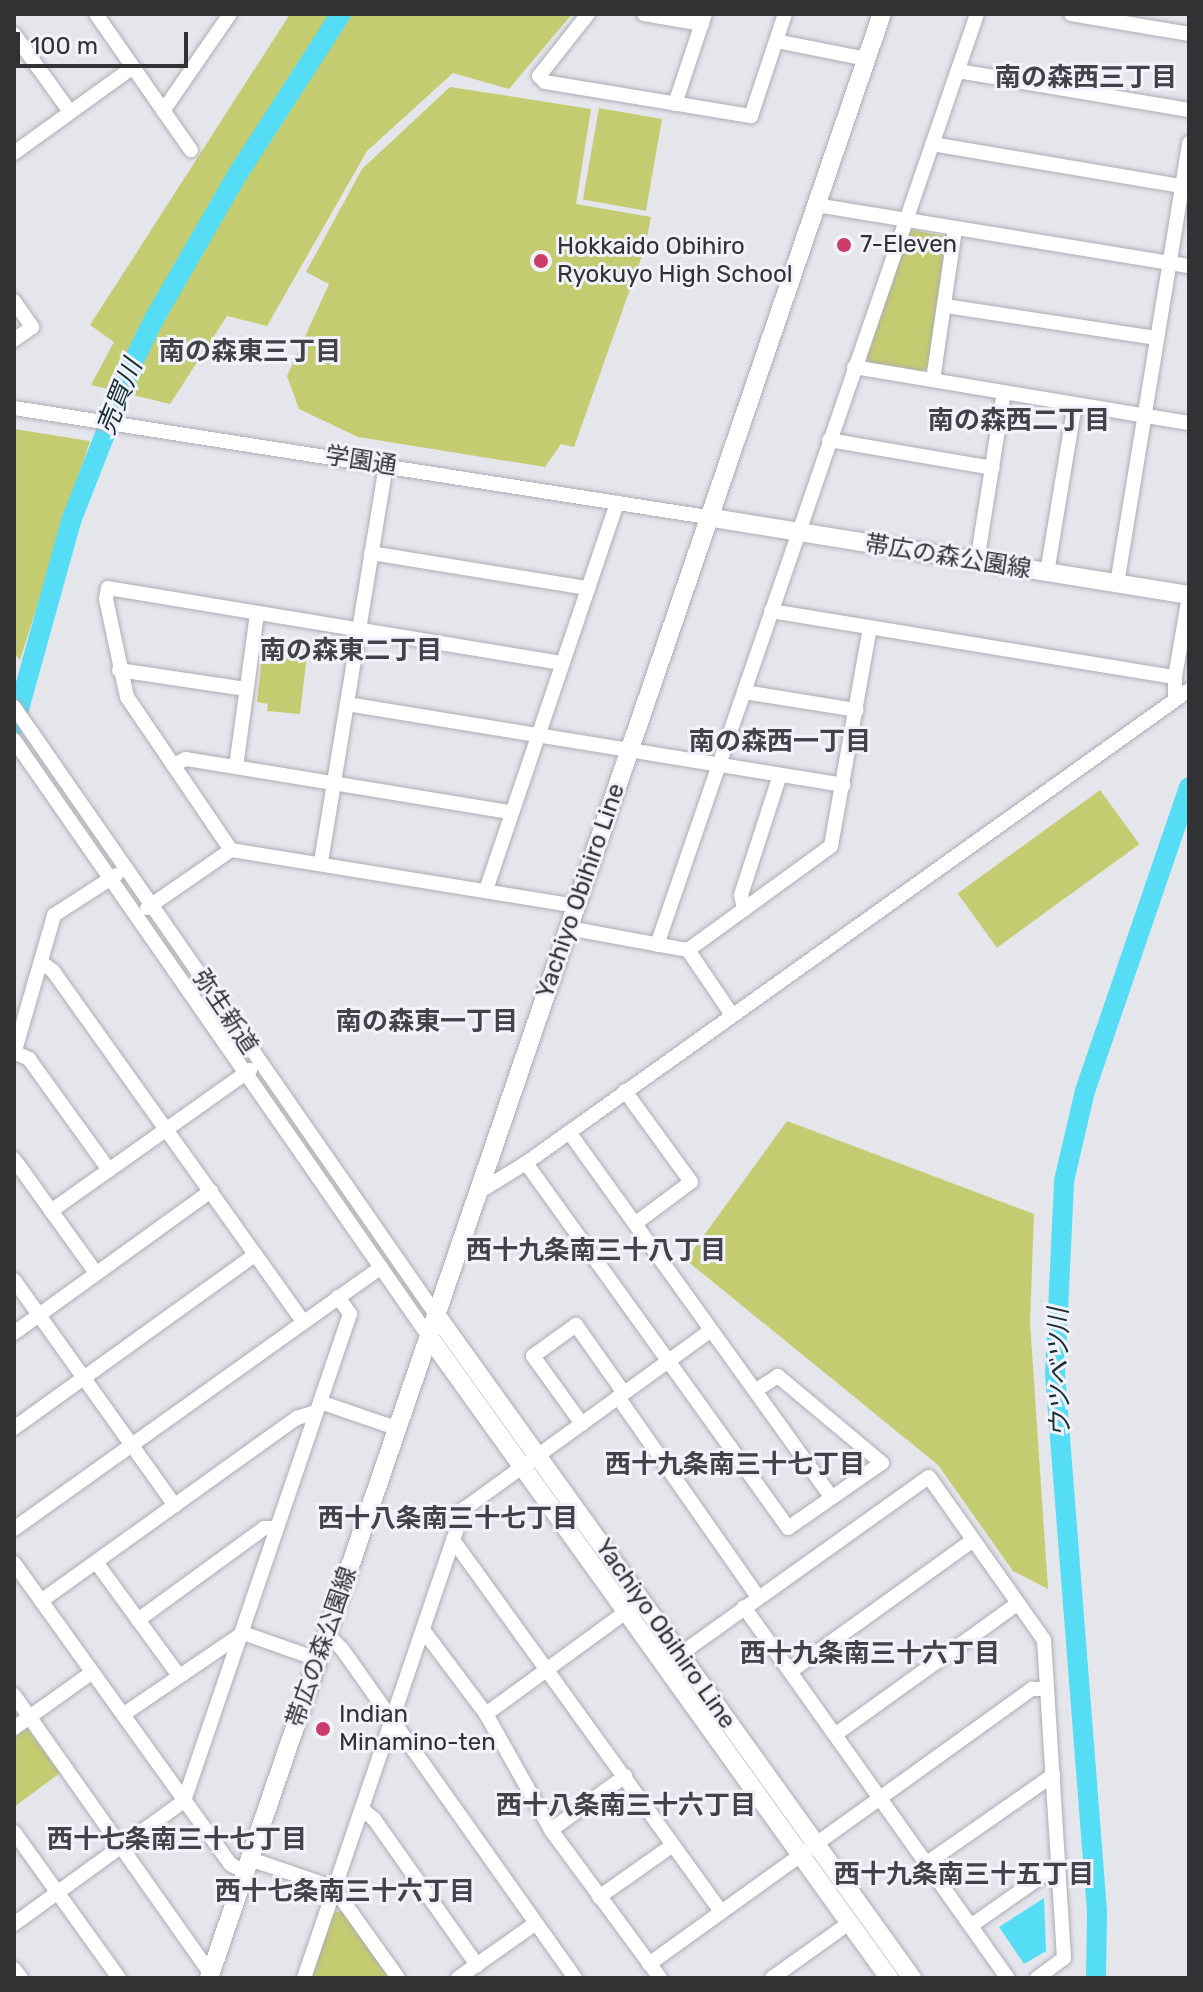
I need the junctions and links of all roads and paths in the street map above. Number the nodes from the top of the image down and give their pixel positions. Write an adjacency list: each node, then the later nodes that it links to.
1 (117, 14): 9 (street)
2 (230, 14): 19 (street)
3 (588, 14): 17 (street)
4 (644, 14): 10 (street)
5 (785, 14): 13 (street)
6 (882, 14): 14 (main road, Yachiyo Obihiro Line)
7 (977, 14): 16 (street)
8 (1071, 14): 11 (street)
9 (99, 19): 15 (street)
10 (703, 19): 17 (street)
11 (1189, 34)
12 (16, 41): 20 (street)
13 (776, 41): 14 (street); 17 (street)
14 (867, 59): 26 (main road, Yachiyo Obihiro Line)
15 (132, 68): 19 (street); 20 (street)
16 (958, 71): 18 (street); 22 (street)
17 (675, 104)
18 (1189, 110)
19 (163, 111): 23 (street)
20 (70, 112): 24 (street)
21 (1189, 143): 25 (street)
22 (932, 144): 25 (street); 27 (street)
23 (191, 150)
24 (14, 153)
25 (1181, 186): 29 (street)
26 (816, 205): 27 (street); 46 (main road, Yachiyo Obihiro Line)
27 (904, 220): 28 (street); 35 (street)
28 (955, 229): 29 (street); 32 (street)
29 (1170, 262): 30 (street); 33 (street)
30 (1189, 266)
31 (14, 301): 34 (street)
32 (945, 306): 33 (street); 36 (street)
33 (1157, 338): 40 (street)
34 (14, 340)
35 (854, 367): 36 (street); 42 (street)
36 (933, 380): 37 (street)
37 (1004, 392): 38 (street); 44 (street)
38 (1075, 404): 40 (street); 50 (street)
39 (14, 408): 43 (street, 学園通)
40 (1146, 415): 41 (street); 51 (street)
41 (1189, 423)
42 (829, 440): 44 (street); 47 (street)
43 (386, 465): 45 (street, 学園通); 48 (street)
44 (993, 468): 49 (street)
45 (617, 503): 46 (street, 学園通); 52 (street)
46 (707, 517): 47 (main road, 帯広の森公園線); 70 (main road, Yachiyo Obihiro Line)
47 (799, 533): 49 (main road, 帯広の森公園線); 54 (street)
48 (371, 553): 52 (street); 56 (street)
49 (977, 562): 50 (main road, 帯広の森公園線)
50 (1047, 573): 51 (main road, 帯広の森公園線)
51 (1117, 584): 53 (main road, 帯広の森公園線)
52 (588, 588): 58 (street)
53 (1189, 596): 60 (street)
54 (771, 611): 57 (street); 63 (street)
55 (257, 614): 56 (street); 59 (street); 61 (street)
56 (360, 628): 58 (street); 65 (street)
57 (870, 628): 60 (street); 67 (street)
58 (562, 663): 68 (street)
59 (119, 670): 61 (street); 71 (street)
60 (1175, 677): 64 (street)
61 (246, 689): 73 (street)
62 (1189, 690): 64 (street)
63 (744, 692): 67 (street); 72 (street)
64 (1175, 699): 91 (street)
65 (347, 704): 68 (street); 75 (street)
66 (14, 707): 80 (street, 弥生新道)
67 (857, 710): 76 (street)
68 (538, 736): 70 (street); 77 (street)
69 (14, 740): 81 (street, 弥生新道)
70 (630, 749): 72 (street); 84 (main road, Yachiyo Obihiro Line)
71 (173, 765): 73 (street); 78 (street)
72 (720, 765): 74 (street); 88 (street)
73 (236, 767): 75 (street)
74 (780, 775): 76 (street); 85 (street)
75 (335, 782): 77 (street); 79 (street)
76 (843, 785): 85 (street)
77 (511, 812): 82 (street)
78 (231, 850): 79 (street); 83 (street)
79 (321, 862): 82 (street)
80 (127, 868): 81 (street); 83 (street, 弥生新道)
81 (109, 878): 86 (street, 弥生新道); 90 (street)
82 (486, 890): 84 (street)
83 (152, 904): 86 (street); 93 (street, 弥生新道)
84 (576, 906): 87 (main road, Yachiyo Obihiro Line)
85 (744, 910): 89 (street)
86 (135, 916): 94 (street, 弥生新道)
87 (568, 928): 88 (street); 102 (main road, Yachiyo Obihiro Line)
88 (657, 945): 89 (street)
89 (688, 950): 91 (street)
90 (41, 962): 92 (street); 96 (street)
91 (732, 1015): 95 (street)
92 (14, 1053): 100 (street)
93 (261, 1063): 94 (street); 111 (street, 弥生新道)
94 (245, 1073): 96 (street); 106 (street, 弥生新道)
95 (625, 1091): 97 (street); 104 (street)
96 (166, 1129): 100 (street); 101 (street)
97 (569, 1132): 99 (street); 104 (street)
98 (14, 1159): 103 (street)
99 (526, 1163): 102 (street); 116 (street)
100 (109, 1170): 103 (street)
101 (211, 1191): 105 (street); 107 (street)
102 (477, 1193): 111 (main road, Yachiyo Obihiro Line)
103 (51, 1211): 107 (street)
104 (636, 1223): 113 (street)
105 (255, 1255): 112 (street); 117 (street)
106 (381, 1267): 109 (street); 115 (street, 弥生新道)
107 (96, 1273): 110 (street)
108 (14, 1280): 110 (street)
109 (338, 1297): 112 (street); 120 (street)
110 (39, 1315): 114 (street); 117 (street)
111 (437, 1316): 115 (main road, 帯広の森公園線); 125 (main road, Yachiyo Obihiro Line)
112 (303, 1322): 124 (street)
113 (710, 1331): 116 (street); 118 (street)
114 (14, 1333)
115 (430, 1338): 123 (main road, 帯広の森公園線); 126 (main road, Yachiyo Obihiro Line)
116 (669, 1360): 119 (street); 127 (street)
117 (84, 1378): 122 (street); 124 (street)
118 (755, 1391): 127 (street); 127 (street)
119 (621, 1395): 121 (street); 121 (street); 135 (street)
120 (318, 1407): 123 (street); 128 (street); 129 (street)
121 (582, 1424): 125 (street)
122 (14, 1428)
123 (399, 1429): 143 (main road, 帯広の森公園線)
124 (132, 1445): 128 (street); 130 (street)
125 (539, 1456): 126 (street); 138 (main road, Yachiyo Obihiro Line)
126 (523, 1467): 131 (street); 138 (main road, Yachiyo Obihiro Line)
127 (831, 1497)
128 (175, 1506): 133 (street)
129 (277, 1528): 140 (street); 142 (street)
130 (14, 1529)
131 (453, 1540): 141 (street); 146 (street)
132 (973, 1540): 135 (street); 137 (street); 147 (street)
133 (96, 1562): 136 (street); 140 (street)
134 (14, 1563): 136 (street)
135 (758, 1597): 139 (street)
136 (41, 1601): 148 (street)
137 (1018, 1603): 150 (street); 157 (street)
138 (634, 1606): 145 (main road, Yachiyo Obihiro Line); 146 (street)
139 (744, 1607): 145 (street); 147 (street)
140 (138, 1620): 149 (street)
141 (423, 1630): 153 (street); 155 (street)
142 (243, 1633): 144 (street); 149 (street); 161 (street)
143 (327, 1634): 144 (main road, 帯広の森公園線); 155 (street)
144 (317, 1659): 170 (main road, 帯広の森公園線)
145 (672, 1660): 167 (main road, Yachiyo Obihiro Line)
146 (548, 1669): 153 (street); 159 (street)
147 (791, 1671): 157 (street)
148 (91, 1673): 152 (street); 154 (street)
149 (179, 1676): 152 (street)
150 (1047, 1689): 158 (street); 160 (street)
151 (14, 1695): 154 (street)
152 (124, 1714): 161 (street)
153 (486, 1714): 163 (street)
154 (30, 1716): 156 (street); 166 (street)
155 (392, 1719): 162 (street); 175 (street)
156 (14, 1728)
157 (836, 1734): 160 (street)
158 (1053, 1775): 168 (street); 169 (street)
159 (625, 1776): 163 (street); 165 (street)
160 (881, 1798): 167 (street); 168 (street)
161 (184, 1801): 166 (street); 170 (street)
162 (362, 1809): 171 (street); 180 (street)
163 (551, 1830): 173 (street)
164 (14, 1832): 172 (street)
165 (673, 1845): 173 (street); 174 (street)
166 (122, 1847): 172 (street); 182 (street)
167 (808, 1850): 174 (street); 176 (main road, Yachiyo Obihiro Line); 192 (main road, Yachiyo Obihiro Line)
168 (927, 1863): 178 (street)
169 (1059, 1864): 178 (street); 194 (street)
170 (247, 1866): 171 (street); 182 (main road, 帯広の森公園線)
171 (334, 1891): 185 (street); 186 (street)
172 (59, 1893): 177 (street); 184 (street)
173 (599, 1897): 179 (street)
174 (721, 1912): 179 (street)
175 (536, 1923): 180 (street); 188 (street)
176 (849, 1923): 190 (street); 191 (main road, Yachiyo Obihiro Line)
177 (14, 1924)
178 (972, 1925): 193 (street)
179 (649, 1964): 189 (street)
180 (477, 1965): 187 (street)
181 (14, 1969): 183 (street)
182 (210, 1975)
183 (21, 1978)
184 (119, 1978)
185 (304, 1978)
186 (398, 1978)
187 (458, 1978)
188 (575, 1978)
189 (660, 1978)
190 (772, 1978)
191 (889, 1978)
192 (912, 1978)
193 (1008, 1978)
194 (1037, 1978)

